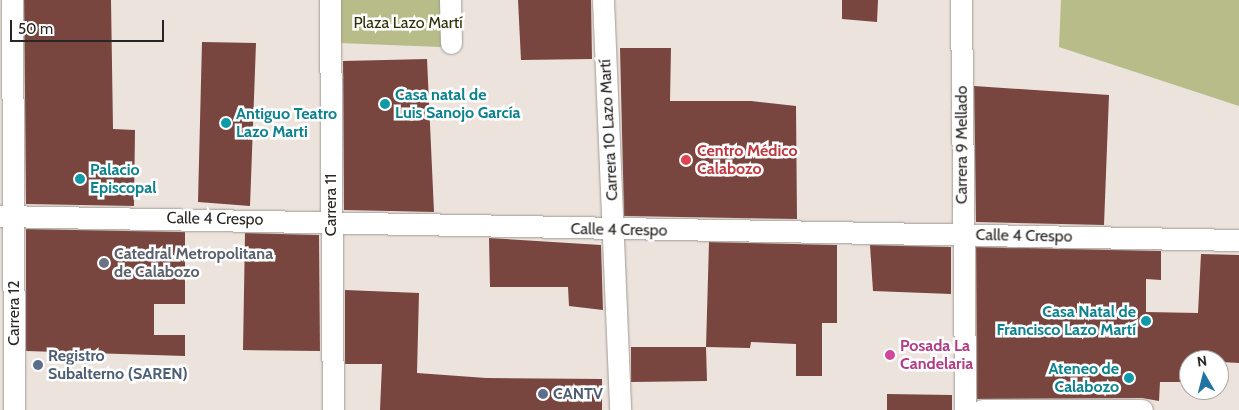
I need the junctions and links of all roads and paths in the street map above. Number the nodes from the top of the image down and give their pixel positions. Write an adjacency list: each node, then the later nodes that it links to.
1 (12, 0): 7 (street, Carrera 12)
2 (330, 0): 8 (street, Carrera 11)
3 (450, 0): 6 (street)
4 (603, 0): 9 (street, Carrera 10 Lazo Martí)
5 (961, 0): 10 (street, Carrera 9 Mellado)
6 (451, 43)
7 (7, 216): 8 (street, Calle 4 Crespo); 12 (street, Carrera 12)
8 (331, 222): 9 (street, Calle 4 Crespo); 13 (street, Carrera 11)
9 (614, 230): 10 (street, Calle 4 Crespo); 14 (street, Carrera 10 Lazo Martí)
10 (962, 235): 11 (street, Calle 4 Crespo); 15 (street, Carrera 9 Mellado)
11 (1239, 240)
12 (14, 410)
13 (333, 410)
14 (620, 410)
15 (965, 410)
16 (982, 410): 17 (street)
17 (1142, 410)

